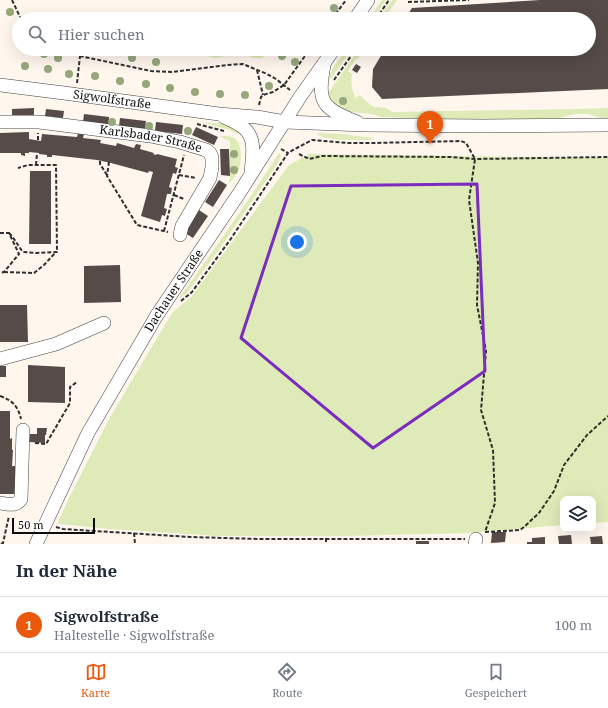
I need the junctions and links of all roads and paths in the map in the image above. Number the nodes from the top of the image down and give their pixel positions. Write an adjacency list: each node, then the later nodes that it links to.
1 (12, 0): 7 (path)
2 (346, 0): 8 (path)
3 (368, 0): 9 (street)
4 (389, 0): 10 (path)
5 (469, 0): 6 (path)
6 (408, 2)
7 (18, 12)
8 (337, 12)
9 (360, 12)
10 (381, 12)
11 (80, 56): 16 (path); 18 (path)
12 (305, 56): 20 (path)
13 (329, 56): 15 (street, Dachauer Straße)
14 (351, 56): 17 (path)
15 (325, 62): 25 (street, Dachauer Straße); 27 (street)
16 (257, 70): 20 (path); 21 (path)
17 (332, 83)
18 (76, 84)
19 (0, 85): 23 (street, Sigwolfstraße)
20 (284, 85): 21 (path)
21 (263, 95): 22 (path)
22 (260, 103)
23 (219, 114): 25 (street, Sigwolfstraße); 38 (street)
24 (0, 122): 28 (street, Karlsbader Straße)
25 (285, 122): 27 (street, Sigwolfstraße); 38 (street, Dachauer Straße)
26 (608, 125): 27 (street, Sigwolfstraße)
27 (365, 126)
28 (187, 144): 37 (path); 40 (street, Karlsbader Straße)
29 (37, 153): 35 (path)
30 (299, 154): 32 (path)
31 (608, 157): 32 (path)
32 (475, 159): 48 (path); 59 (path)
33 (100, 161): 39 (path)
34 (109, 162): 39 (path)
35 (36, 165): 36 (path); 45 (path)
36 (18, 168)
37 (179, 175): 40 (path); 41 (path)
38 (251, 175): 56 (street, Dachauer Straße)
39 (107, 176): 41 (path)
40 (208, 181): 44 (street, Karlsbader Straße)
41 (164, 231): 44 (path)
42 (0, 233): 43 (path)
43 (9, 233): 45 (path); 46 (path)
44 (180, 235)
45 (56, 252): 46 (path)
46 (4, 272): 47 (path)
47 (0, 273)
48 (176, 304)
49 (104, 323): 50 (street)
50 (0, 359)
51 (77, 382): 54 (path)
52 (0, 396): 54 (path)
53 (608, 416): 59 (path)
54 (23, 436): 55 (street)
55 (6, 504): 60 (path)
56 (50, 526): 57 (path); 61 (street, Dachauer Straße)
57 (134, 533): 58 (path); 62 (path)
58 (326, 538): 59 (path); 63 (path)
59 (479, 538)
60 (1, 544)
61 (36, 544)
62 (135, 544)
63 (326, 544)

